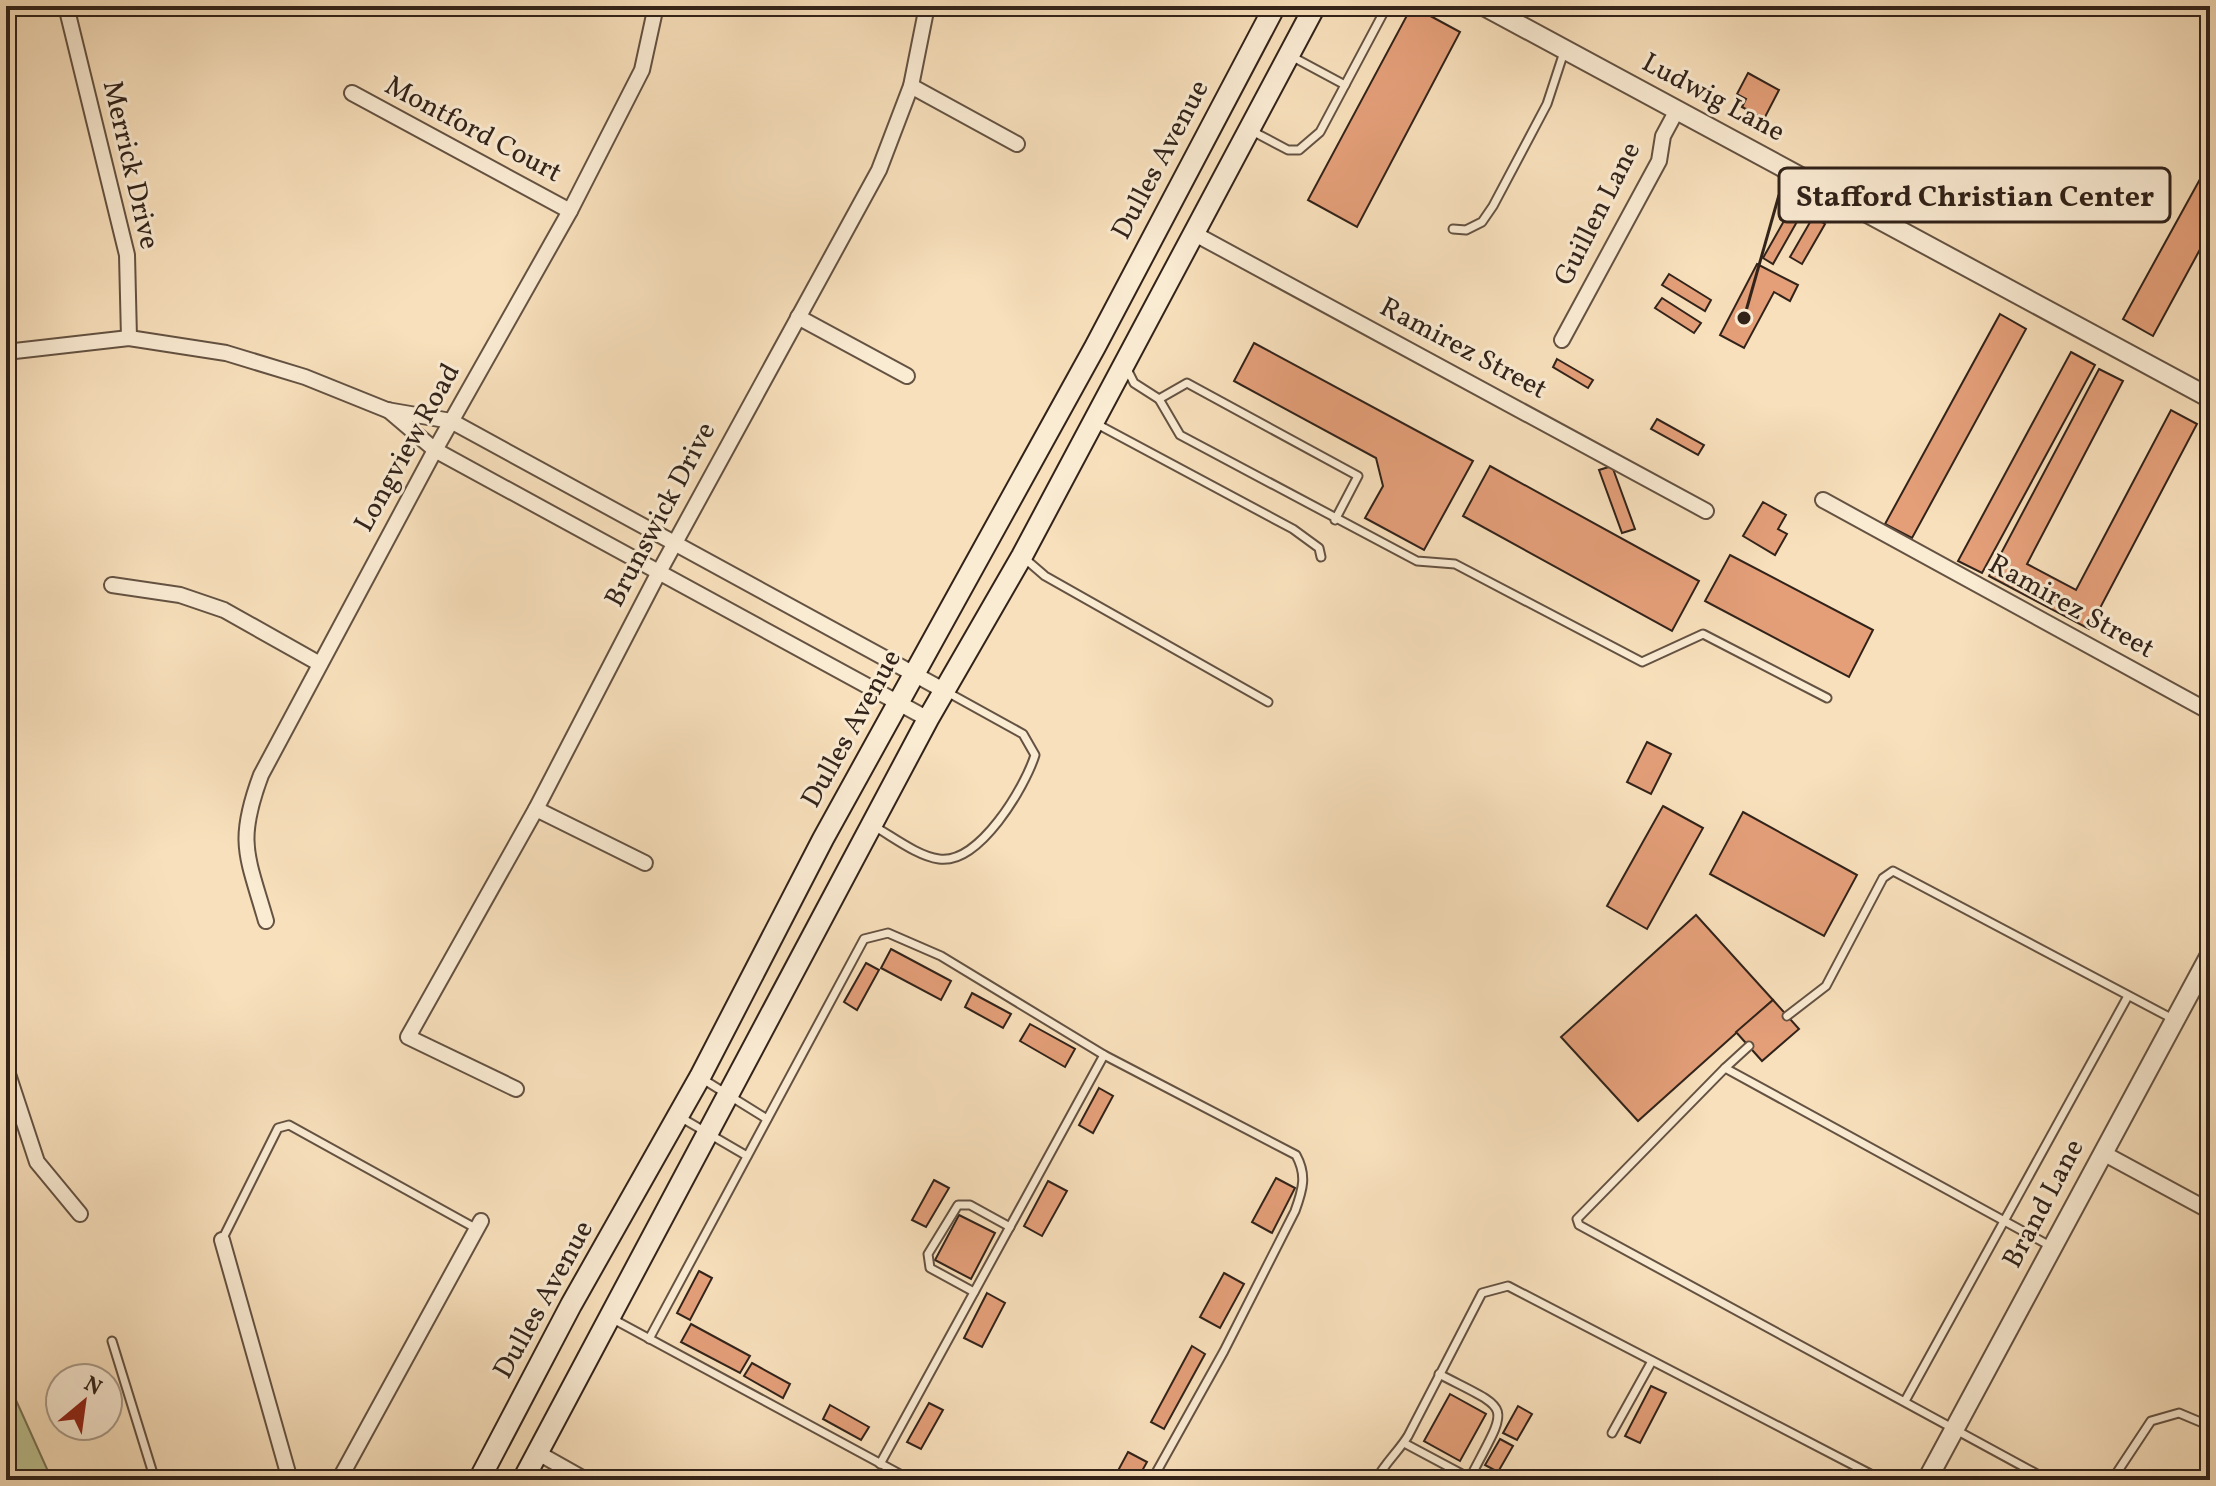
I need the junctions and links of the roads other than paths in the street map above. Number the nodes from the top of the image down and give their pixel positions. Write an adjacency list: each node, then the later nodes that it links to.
1 (66, 6): 20 (street, Merrick Drive)
2 (656, 6): 16 (street, Longview Road)
3 (927, 6): 11 (street, Brunswick Drive)
4 (1275, 6): 22 (main road, Dulles Avenue)
5 (1315, 6): 9 (main road)
6 (1387, 6): 10 (lane)
7 (1496, 9): 8 (street, Ludwig Lane)
8 (1565, 49): 13 (street, Ludwig Lane); 17 (lane)
9 (1289, 55): 10 (lane); 14 (main road)
10 (1345, 85): 14 (lane)
11 (911, 86): 15 (street); 19 (street, Brunswick Drive)
12 (352, 93): 16 (street, Montford Court)
13 (1677, 110): 21 (street, Guillen Lane); 26 (street, Ludwig Lane)
14 (1250, 130): 18 (main road)
15 (1017, 144)
16 (570, 211): 29 (street, Longview Road)
17 (1453, 229)
18 (1195, 234): 24 (main road); 33 (street, Ramirez Street)
19 (798, 317): 25 (street); 35 (street, Brunswick Drive)
20 (129, 338): 23 (street); 28 (street)
21 (1562, 340)
22 (1095, 347): 24 (main road); 41 (main road, Dulles Avenue)
23 (6, 352)
24 (1124, 363): 27 (lane); 30 (main road)
25 (907, 376)
26 (2210, 398)
27 (1159, 399): 34 (lane); 34 (lane)
28 (387, 410): 29 (street); 31 (street)
29 (451, 421): 31 (street, Longview Road); 35 (street)
30 (1093, 422): 36 (main road); 37 (lane)
31 (435, 450): 38 (street); 40 (street, Longview Road)
32 (1823, 500): 46 (street, Ramirez Street)
33 (1706, 511)
34 (1335, 520): 43 (lane)
35 (675, 542): 38 (street, Brunswick Drive); 41 (street)
36 (1022, 556): 42 (main road); 44 (lane)
37 (1321, 557)
38 (659, 572): 45 (street); 48 (street, Brunswick Drive)
39 (112, 585): 40 (street)
40 (320, 664): 51 (street, Longview Road)
41 (915, 675): 42 (street); 45 (main road, Dulles Avenue)
42 (945, 691): 47 (main road); 49 (lane)
43 (1827, 698)
44 (1268, 702)
45 (899, 704): 47 (street); 60 (main road, Dulles Avenue)
46 (2210, 712)
47 (928, 719): 49 (main road)
48 (536, 809): 50 (street); 61 (street, Brunswick Drive)
49 (872, 825): 62 (main road)
50 (645, 863)
51 (266, 921)
52 (2210, 955): 55 (street, Brand Lane)
53 (2128, 996): 54 (lane); 55 (lane); 70 (lane)
54 (1787, 1016)
55 (2175, 1020): 66 (street, Brand Lane)
56 (1749, 1046): 59 (lane)
57 (1104, 1055): 64 (lane); 72 (lane); 96 (lane)
58 (6, 1068): 69 (street)
59 (1725, 1068): 70 (lane); 81 (lane)
60 (700, 1077): 62 (lane); 63 (main road, Dulles Avenue)
61 (516, 1089)
62 (729, 1095): 64 (lane); 65 (main road)
63 (678, 1116): 65 (lane); 92 (main road, Dulles Avenue)
64 (767, 1119): 67 (lane)
65 (708, 1133): 67 (lane); 76 (main road)
66 (2103, 1153): 68 (street); 74 (street, Brand Lane)
67 (747, 1156): 77 (lane)
68 (2210, 1211)
69 (80, 1214)
70 (2006, 1220): 74 (lane); 81 (lane)
71 (479, 1225): 73 (lane); 91 (street)
72 (1010, 1227): 75 (lane); 75 (lane)
73 (222, 1240): 90 (street)
74 (2052, 1247): 83 (street, Brand Lane)
75 (974, 1292): 87 (lane)
76 (611, 1318): 77 (lane); 86 (main road)
77 (649, 1339): 87 (lane)
78 (112, 1341): 89 (lane)
79 (1652, 1361): 80 (lane); 84 (lane); 88 (lane)
80 (1439, 1374): 85 (lane); 85 (lane)
81 (1905, 1401): 83 (lane)
82 (2210, 1426): 100 (lane)
83 (1953, 1430): 98 (street, Brand Lane); 99 (lane)
84 (1612, 1433)
85 (1404, 1443): 97 (lane)
86 (538, 1453): 93 (main road); 94 (street)
87 (880, 1464): 95 (lane)
88 (1879, 1479)
89 (155, 1480)
90 (290, 1480)
91 (339, 1480)
92 (479, 1480)
93 (523, 1480)
94 (586, 1480)
95 (911, 1480)
96 (1152, 1480)
97 (1376, 1480)
98 (1927, 1480)
99 (2048, 1480)
100 (2112, 1480)

